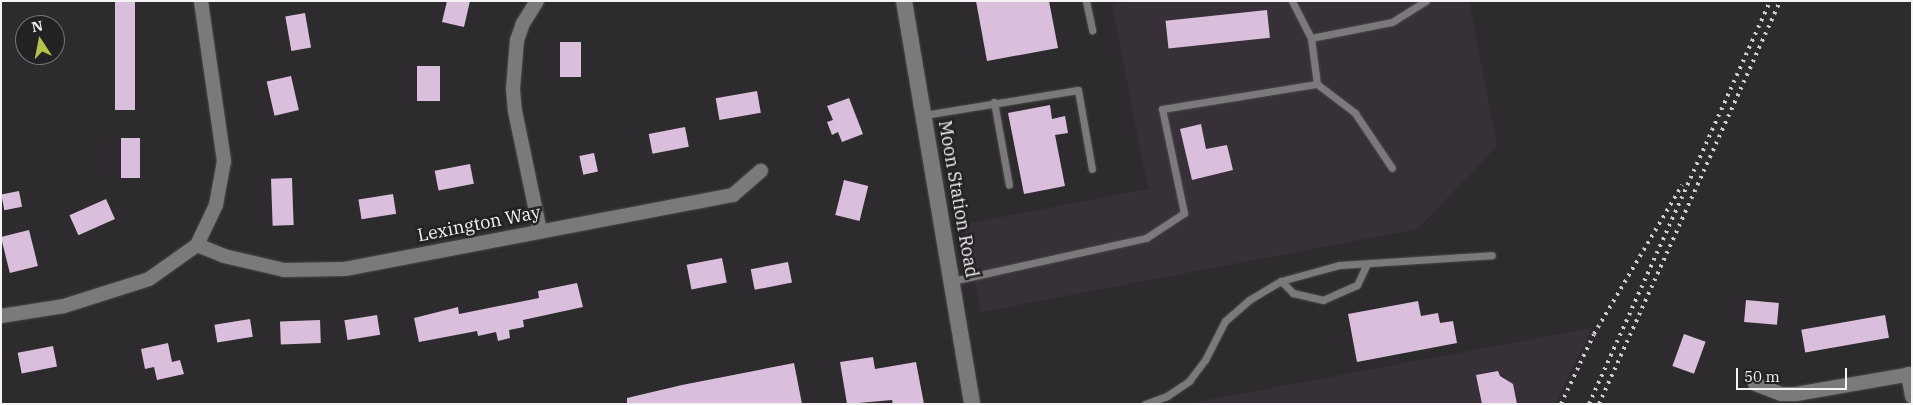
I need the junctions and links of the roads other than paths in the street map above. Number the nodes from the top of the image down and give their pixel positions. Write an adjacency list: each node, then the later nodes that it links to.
1 (201, 1): 17 (street)
2 (537, 1): 16 (street)
3 (904, 1): 11 (street, Moon Station Road)
4 (1086, 1): 7 (lane)
5 (1292, 1): 8 (lane)
6 (1426, 1): 8 (lane)
7 (1092, 30)
8 (1311, 38): 9 (lane)
9 (1317, 84): 13 (lane); 20 (lane)
10 (994, 102): 11 (lane); 12 (lane); 15 (lane)
11 (924, 115): 20 (street, Moon Station Road)
12 (1092, 168)
13 (1392, 168)
14 (761, 171): 16 (street, Lexington Way)
15 (1009, 185)
16 (540, 231): 17 (street, Lexington Way)
17 (197, 245): 22 (street)
18 (1492, 255): 19 (lane)
19 (1367, 264): 21 (lane); 21 (lane)
20 (952, 281): 26 (street, Moon Station Road)
21 (1281, 282): 27 (lane)
22 (1, 316)
23 (1910, 374): 24 (street); 25 (street)
24 (1755, 384)
25 (1912, 397)
26 (972, 404)
27 (1145, 404)

